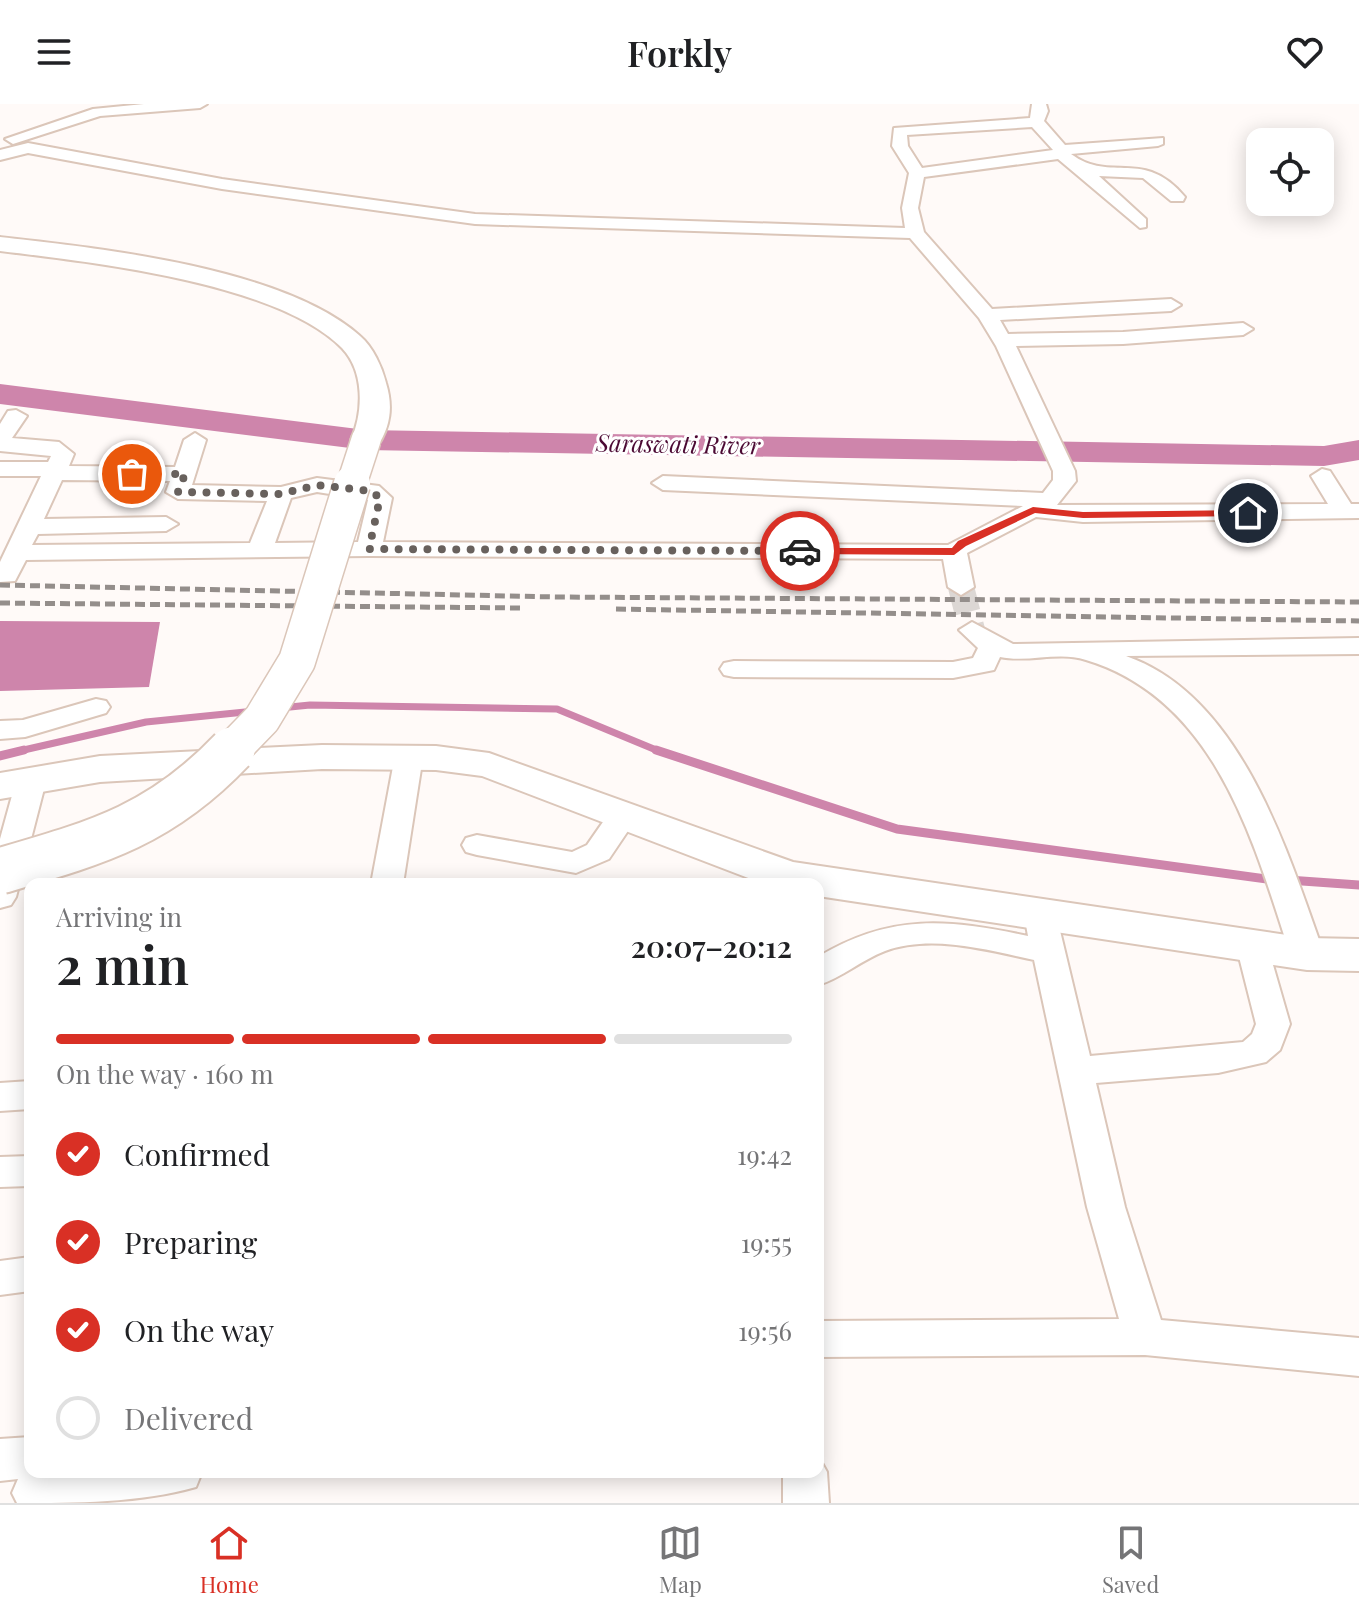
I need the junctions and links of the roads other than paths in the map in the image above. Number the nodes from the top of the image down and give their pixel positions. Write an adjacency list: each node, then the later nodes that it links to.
1 (200, 104): 4 (street)
2 (1039, 104): 3 (street)
3 (1036, 122): 6 (street); 9 (street)
4 (12, 141): 7 (street); 12 (street)
5 (1158, 141): 6 (street)
6 (1061, 152): 8 (street); 9 (street)
7 (0, 155)
8 (1084, 171): 10 (street); 11 (street)
9 (917, 173): 12 (street)
10 (1177, 197)
11 (1140, 223)
12 (915, 233): 14 (street)
13 (0, 244): 44 (street, bridge)
14 (987, 315): 15 (street); 17 (street)
15 (1180, 334): 16 (street); 17 (street)
16 (1239, 338)
17 (1002, 340): 27 (street)
18 (16, 416): 20 (street)
19 (195, 440): 25 (street)
20 (0, 442): 22 (street)
21 (0, 469): 22 (street)
22 (54, 471): 25 (street); 29 (street)
23 (1322, 476): 28 (street)
24 (663, 483): 27 (street)
25 (175, 499): 26 (street); 29 (street); 32 (street)
26 (279, 501): 30 (street); 31 (street)
27 (1041, 505): 28 (street); 33 (street)
28 (1351, 511)
29 (28, 527): 32 (street)
30 (369, 549): 31 (street); 33 (street)
31 (260, 550): 32 (street)
32 (156, 551)
33 (954, 552): 34 (street)
34 (961, 587)
35 (1359, 646): 36 (street)
36 (1084, 650): 37 (street); 51 (street)
37 (734, 669)
38 (96, 707): 39 (street)
39 (0, 730)
40 (409, 756): 41 (street); 42 (street); 45 (street)
41 (16, 784): 48 (street)
42 (623, 816): 43 (street); 46 (street)
43 (477, 845)
44 (0, 871)
45 (388, 878)
46 (782, 878)
47 (824, 888): 49 (street)
48 (0, 897)
49 (1045, 933): 50 (street); 53 (street); 54 (street)
50 (1253, 945): 51 (street); 54 (street)
51 (1307, 954): 52 (street)
52 (1359, 955)
53 (824, 969)
54 (1074, 1071): 61 (street)
55 (24, 1095): 56 (street)
56 (0, 1097)
57 (24, 1171): 58 (street)
58 (0, 1172)
59 (24, 1275): 60 (street)
60 (0, 1278)
61 (1145, 1337): 62 (street); 63 (street)
62 (824, 1339)
63 (1359, 1357)
64 (0, 1460): 65 (street)
65 (24, 1476)
66 (94, 1478): 68 (street)
67 (805, 1478): 69 (street)
68 (34, 1482)
69 (806, 1503)

